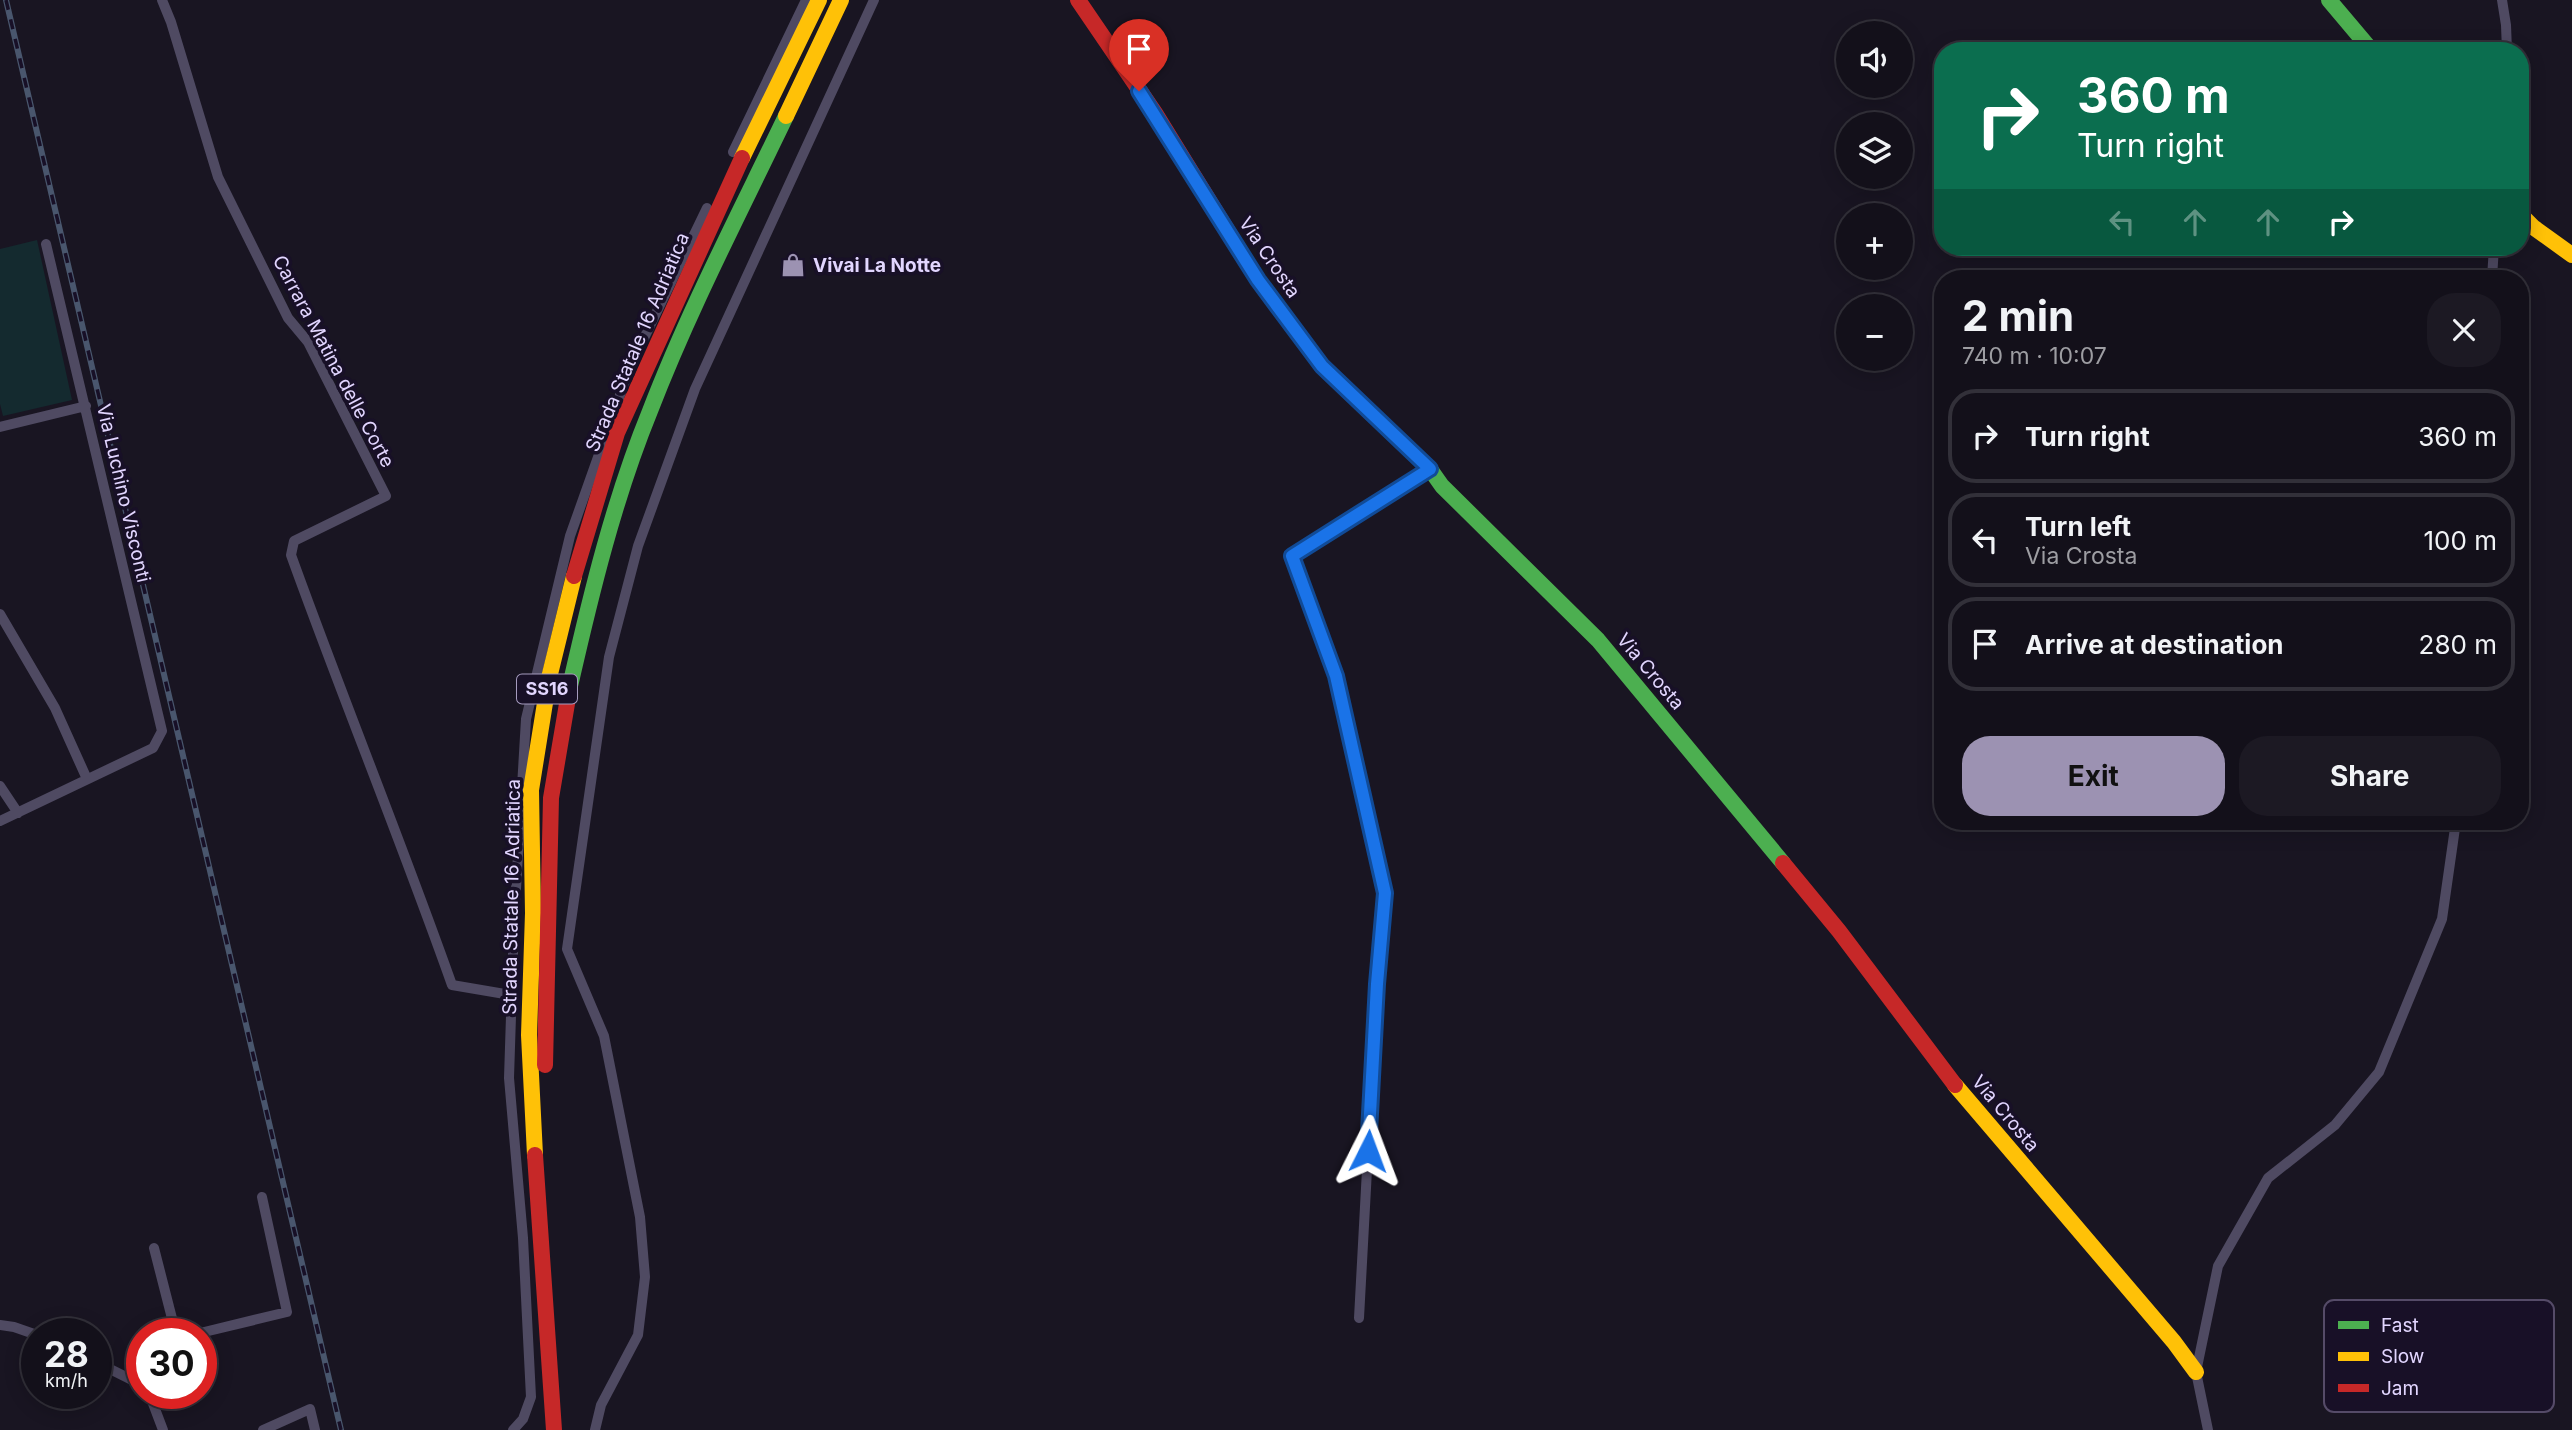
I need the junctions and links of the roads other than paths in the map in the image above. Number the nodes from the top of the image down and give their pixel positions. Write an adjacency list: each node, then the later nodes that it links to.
1 (162, 0): 23 (street, Carrara Matina delle Corte)
2 (806, 0): 23 (street)
3 (819, 0): 37 (main road, Strada Statale 16 Adriatica / SS16)
4 (841, 0): 38 (main road, Strada Statale 16 Adriatica / SS16)
5 (874, 0): 39 (street)
6 (1078, 0): 16 (main road, Via Crosta)
7 (2329, 0): 9 (main road)
8 (2502, 0): 10 (street)
9 (2364, 42)
10 (2507, 42)
11 (2529, 223): 13 (main road)
12 (46, 244): 14 (street, Via Luchino Visconti)
13 (2572, 255)
14 (86, 405): 15 (street); 18 (street, Via Luchino Visconti)
15 (0, 427)
16 (1430, 469): 27 (street); 31 (main road, Via Crosta)
17 (0, 614): 18 (street)
18 (87, 779): 20 (street)
19 (0, 786): 20 (street)
20 (18, 813): 21 (street)
21 (0, 821)
22 (2455, 830): 31 (street)
23 (512, 995): 36 (street)
24 (262, 1197): 30 (street)
25 (154, 1248): 26 (street)
26 (172, 1318)
27 (1359, 1318)
28 (0, 1325): 29 (street)
29 (21, 1329)
30 (217, 1329)
31 (2196, 1372): 40 (street)
32 (155, 1409): 33 (street)
33 (163, 1430)
34 (263, 1430): 35 (street)
35 (315, 1430)
36 (513, 1430)
37 (554, 1430)
38 (568, 1430)
39 (595, 1430)
40 (2208, 1430)

